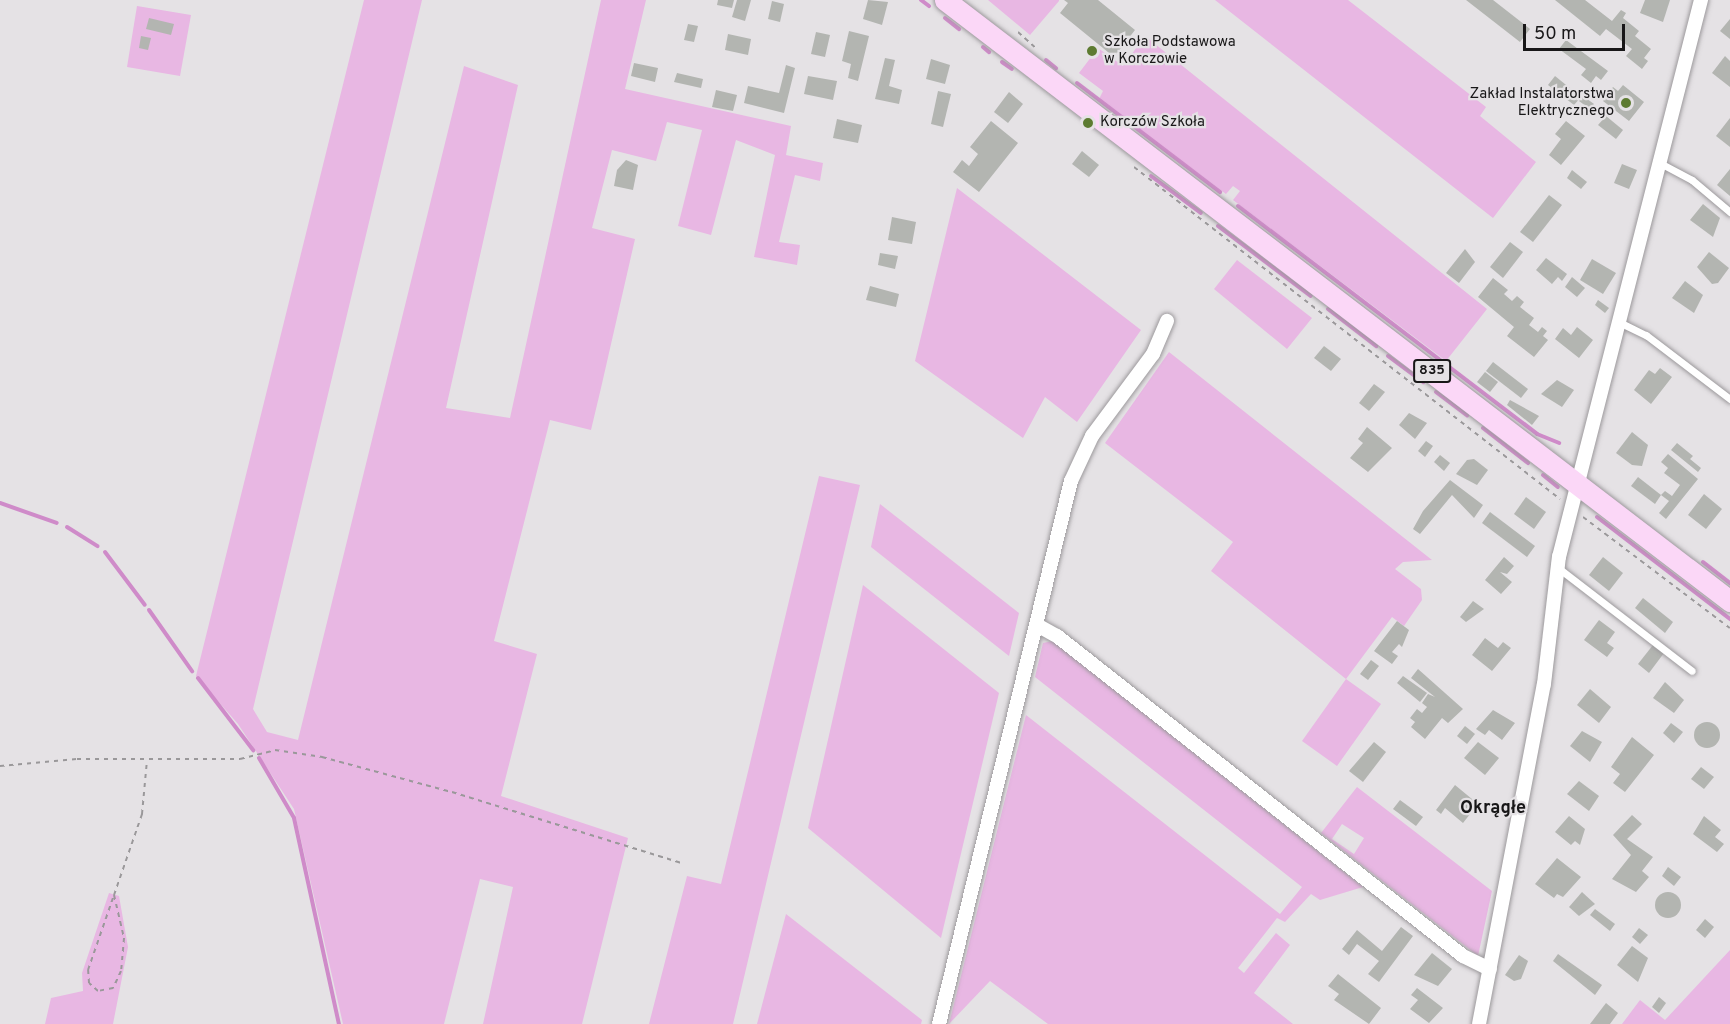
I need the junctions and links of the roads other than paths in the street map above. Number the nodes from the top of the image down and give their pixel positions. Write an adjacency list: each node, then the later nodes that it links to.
1 (945, 0): 8 (main road, 835)
2 (1701, 0): 3 (street)
3 (1660, 163): 4 (lane); 6 (street)
4 (1730, 212)
5 (1167, 321): 11 (street)
6 (1621, 323): 7 (lane); 8 (street)
7 (1730, 399)
8 (1579, 484): 9 (street); 10 (main road, 835)
9 (1557, 567): 12 (lane); 13 (street)
10 (1730, 601)
11 (1037, 625): 13 (street); 14 (street)
12 (1692, 671)
13 (1490, 969): 15 (street)
14 (939, 1024)
15 (1479, 1024)

